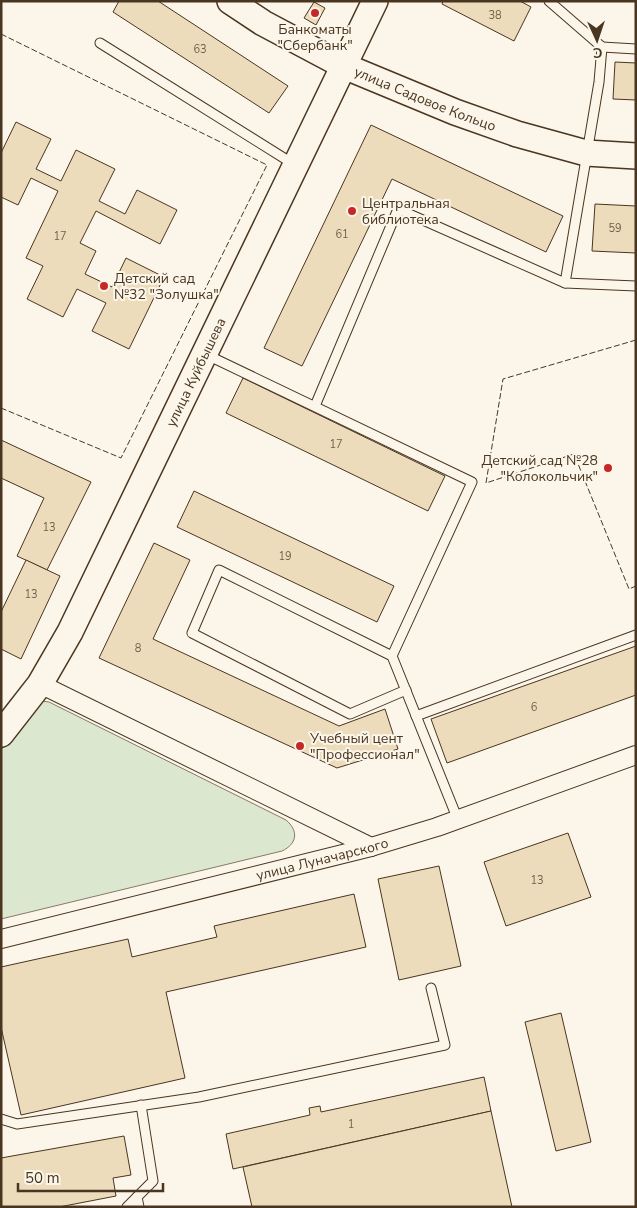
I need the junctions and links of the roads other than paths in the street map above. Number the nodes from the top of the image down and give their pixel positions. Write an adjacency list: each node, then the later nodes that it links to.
1 (230, 1): 7 (street, улица Садовое Кольцо)
2 (375, 1): 7 (street, улица Куйбышева)
3 (549, 1): 5 (lane)
4 (100, 43): 10 (lane)
5 (602, 47): 6 (lane); 8 (lane)
6 (636, 48)
7 (344, 66): 8 (street, улица Садовое Кольцо); 10 (street, улица Куйбышева)
8 (586, 153): 9 (street, улица Садовое Кольцо); 11 (lane)
9 (636, 156)
10 (296, 166): 13 (street, улица Куйбышева)
11 (565, 284): 12 (lane); 14 (lane)
12 (636, 286)
13 (205, 354): 14 (lane); 17 (street, улица Куйбышева)
14 (315, 406): 16 (lane)
15 (636, 635): 19 (lane)
16 (392, 656): 18 (lane); 18 (lane)
17 (40, 684): 20 (street, улица Куйбышева); 23 (street)
18 (406, 690): 19 (lane)
19 (416, 716): 22 (lane)
20 (1, 734)
21 (636, 755): 22 (street, улица Луначарского)
22 (458, 820): 23 (street, улица Луначарского)
23 (371, 847): 24 (street, улица Луначарского)
24 (1, 939)
25 (431, 988): 26 (lane)
26 (141, 1105): 27 (lane); 28 (lane)
27 (1, 1119)
28 (137, 1197): 29 (lane); 30 (lane)
29 (127, 1207)
30 (139, 1207)

